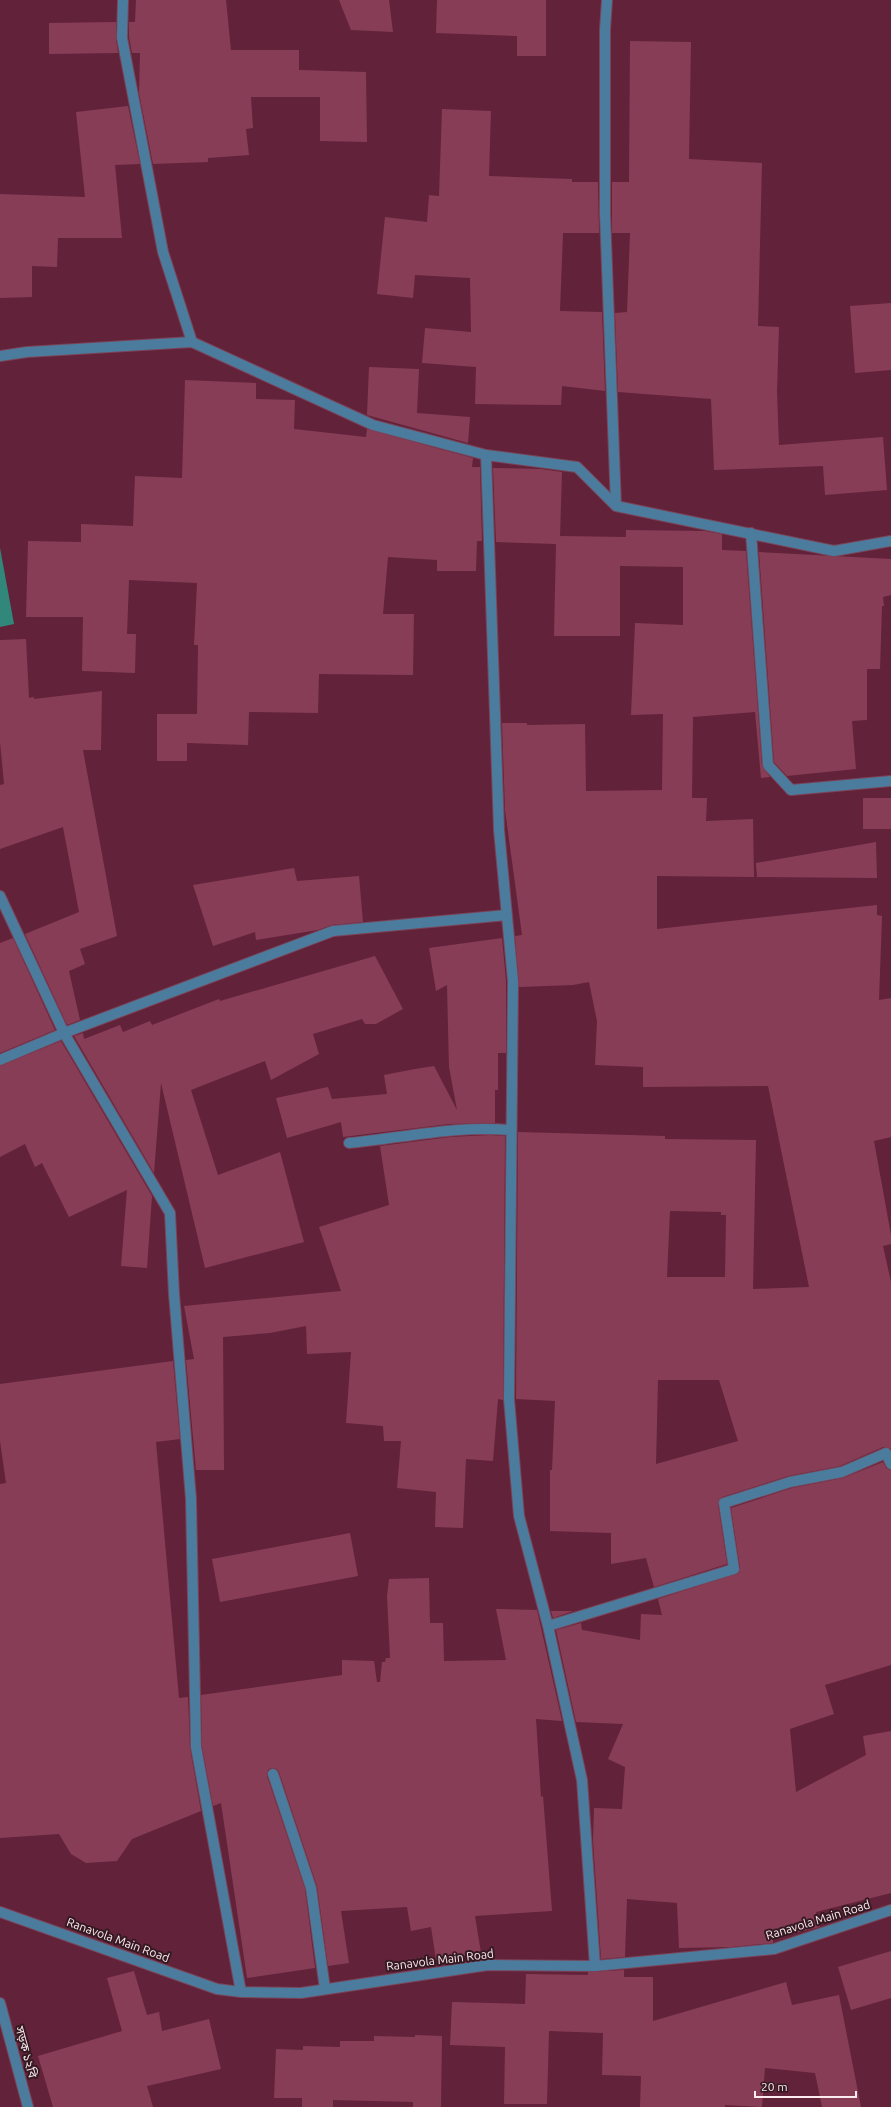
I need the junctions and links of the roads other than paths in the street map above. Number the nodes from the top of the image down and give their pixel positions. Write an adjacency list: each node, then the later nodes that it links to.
1 (123, 0): 3 (street)
2 (607, 0): 6 (street)
3 (192, 342): 4 (street); 5 (street)
4 (0, 356)
5 (486, 456): 6 (street); 11 (street)
6 (616, 506): 7 (street)
7 (751, 533): 8 (street); 9 (street)
8 (891, 541)
9 (891, 781)
10 (0, 896): 12 (street)
11 (507, 915): 12 (street); 14 (street)
12 (64, 1033): 13 (street); 24 (street)
13 (0, 1060)
14 (510, 1130): 15 (street); 18 (street)
15 (349, 1143)
16 (888, 1452): 17 (street); 18 (street)
17 (891, 1464)
18 (548, 1626): 22 (street)
19 (273, 1774): 23 (street)
20 (891, 1910): 22 (street, Ranavola Main Road)
21 (0, 1912): 24 (street, Ranavola Main Road)
22 (595, 1966): 23 (street, Ranavola Main Road)
23 (325, 1989): 24 (street, Ranavola Main Road)
24 (241, 1992)
25 (0, 2003): 26 (street, সড়ক ১২বি)
26 (28, 2107)

